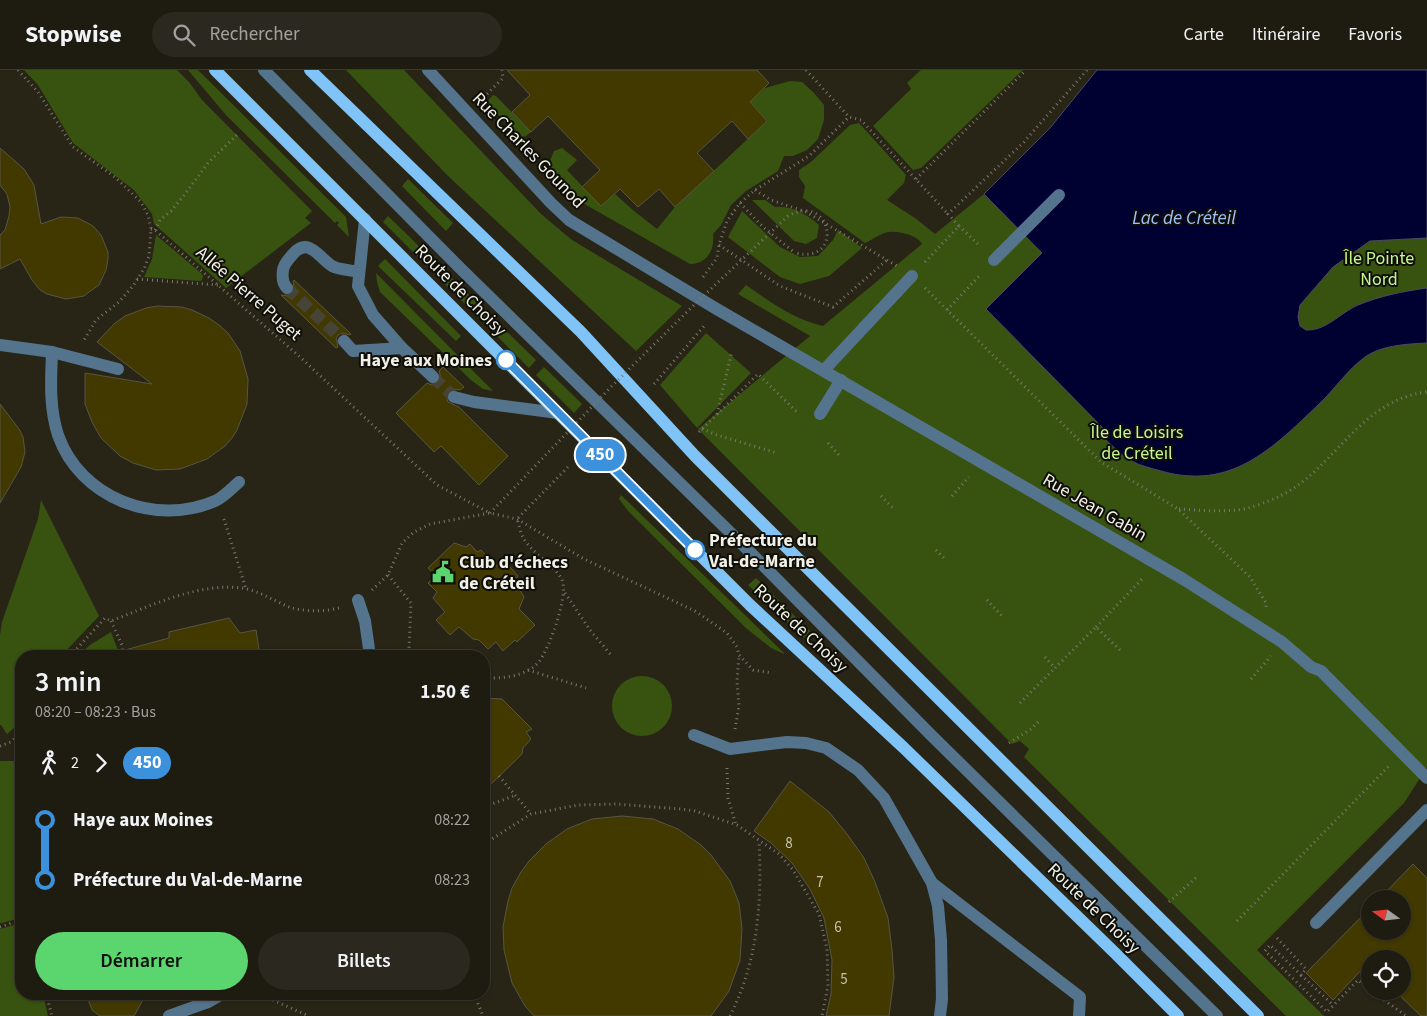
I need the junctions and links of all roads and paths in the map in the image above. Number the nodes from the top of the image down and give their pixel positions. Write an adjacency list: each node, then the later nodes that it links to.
1 (18, 70): 20 (path, Allée Pierre Puget)
2 (215, 70): 18 (main road, Route de Choisy)
3 (264, 70): 136 (street, Route de Choisy)
4 (310, 70): 137 (main road)
5 (428, 70): 30 (street, Rue Charles Gounod)
6 (502, 70): 10 (path)
7 (806, 70): 11 (path)
8 (1026, 70): 13 (path)
9 (1087, 70): 17 (path)
10 (480, 101)
11 (848, 117): 13 (path); 14 (path)
12 (239, 133): 20 (path)
13 (916, 179): 17 (path)
14 (755, 190): 16 (path); 22 (path)
15 (1059, 195): 23 (street)
16 (740, 203): 21 (path); 63 (path, bridge)
17 (948, 214): 19 (path)
18 (365, 219): 24 (street); 46 (main road, Route de Choisy)
19 (959, 226): 23 (path); 25 (path)
20 (153, 229): 27 (path); 28 (path, Allée Pierre Puget)
21 (719, 245): 22 (path); 26 (path)
22 (887, 260): 25 (path)
23 (994, 260): 31 (path)
24 (359, 272): 29 (street); 35 (street)
25 (912, 276): 31 (path); 40 (street)
26 (703, 277)
27 (137, 279): 28 (path); 38 (path)
28 (219, 286): 63 (path, Allée Pierre Puget)
29 (288, 288)
30 (715, 308): 40 (street, Rue Jean Gabin)
31 (947, 310): 62 (path)
32 (708, 320): 43 (path)
33 (344, 341): 35 (street)
34 (0, 345): 37 (street)
35 (402, 348): 41 (street)
36 (732, 351): 48 (path)
37 (52, 352): 38 (street); 60 (street)
38 (77, 357): 39 (street)
39 (118, 369)
40 (824, 370): 42 (street, Rue Jean Gabin)
41 (433, 377)
42 (841, 380): 49 (street); 103 (street, Rue Jean Gabin)
43 (653, 385)
44 (1427, 392): 62 (path)
45 (454, 397): 46 (street)
46 (558, 413): 135 (main road, Route de Choisy)
47 (798, 413): 48 (path)
48 (717, 414): 50 (path)
49 (820, 414)
50 (702, 429): 51 (path); 53 (path)
51 (697, 434)
52 (828, 443): 54 (path)
53 (777, 452)
54 (839, 455)
55 (569, 466): 64 (path)
56 (973, 473): 59 (path)
57 (239, 482): 60 (street)
58 (881, 496): 61 (path)
59 (952, 496)
60 (218, 500): 69 (path)
61 (894, 509)
62 (1178, 509): 74 (path)
63 (490, 513): 64 (path); 67 (path)
64 (517, 519): 71 (path); 85 (path)
65 (936, 550): 66 (path)
66 (945, 559)
67 (388, 575): 70 (path); 81 (path)
68 (1145, 577): 77 (path)
69 (246, 589): 73 (path); 76 (path)
70 (369, 592)
71 (564, 592): 84 (path); 88 (path)
72 (987, 600): 75 (path)
73 (353, 602): 80 (street)
74 (1266, 608)
75 (1002, 616)
76 (111, 621): 78 (path); 79 (path)
77 (1096, 627): 82 (path); 87 (path)
78 (76, 650)
79 (122, 650)
80 (369, 650)
81 (411, 650)
82 (1122, 652)
83 (1272, 654): 91 (path)
84 (611, 655)
85 (739, 655): 89 (path); 95 (path)
86 (1045, 657): 87 (path)
87 (1055, 668): 93 (path)
88 (528, 670): 90 (path); 92 (path)
89 (772, 673)
90 (490, 677)
91 (1251, 678)
92 (586, 688)
93 (1020, 703)
94 (1039, 721): 98 (path)
95 (734, 732)
96 (694, 735): 112 (street)
97 (15, 738): 99 (path)
98 (1008, 743)
99 (0, 746)
100 (1391, 765): 114 (path)
101 (727, 768): 108 (path)
102 (499, 776): 104 (path)
103 (1427, 778)
104 (516, 795): 105 (path); 107 (path)
105 (490, 805)
106 (1427, 810): 116 (street)
107 (531, 814): 108 (path); 109 (path)
108 (736, 825): 110 (path)
109 (490, 840)
110 (759, 841): 131 (path); 132 (path)
111 (1198, 876): 113 (path)
112 (932, 883): 133 (street); 134 (street)
113 (1169, 902)
114 (1236, 921)
115 (15, 922): 117 (path)
116 (1316, 923)
117 (0, 927)
118 (1277, 938): 119 (path)
119 (1301, 974): 126 (path); 126 (path)
120 (1361, 983): 126 (path)
121 (48, 1000): 127 (path)
122 (212, 1000): 128 (street)
123 (273, 1000): 129 (path)
124 (476, 1000): 130 (path)
125 (1384, 1000): 138 (path)
126 (1333, 1005)
127 (52, 1016)
128 (169, 1016)
129 (309, 1016)
130 (483, 1016)
131 (730, 1016)
132 (822, 1016)
133 (940, 1016)
134 (1079, 1016)
135 (1178, 1016)
136 (1217, 1016)
137 (1258, 1016)
138 (1406, 1016)

